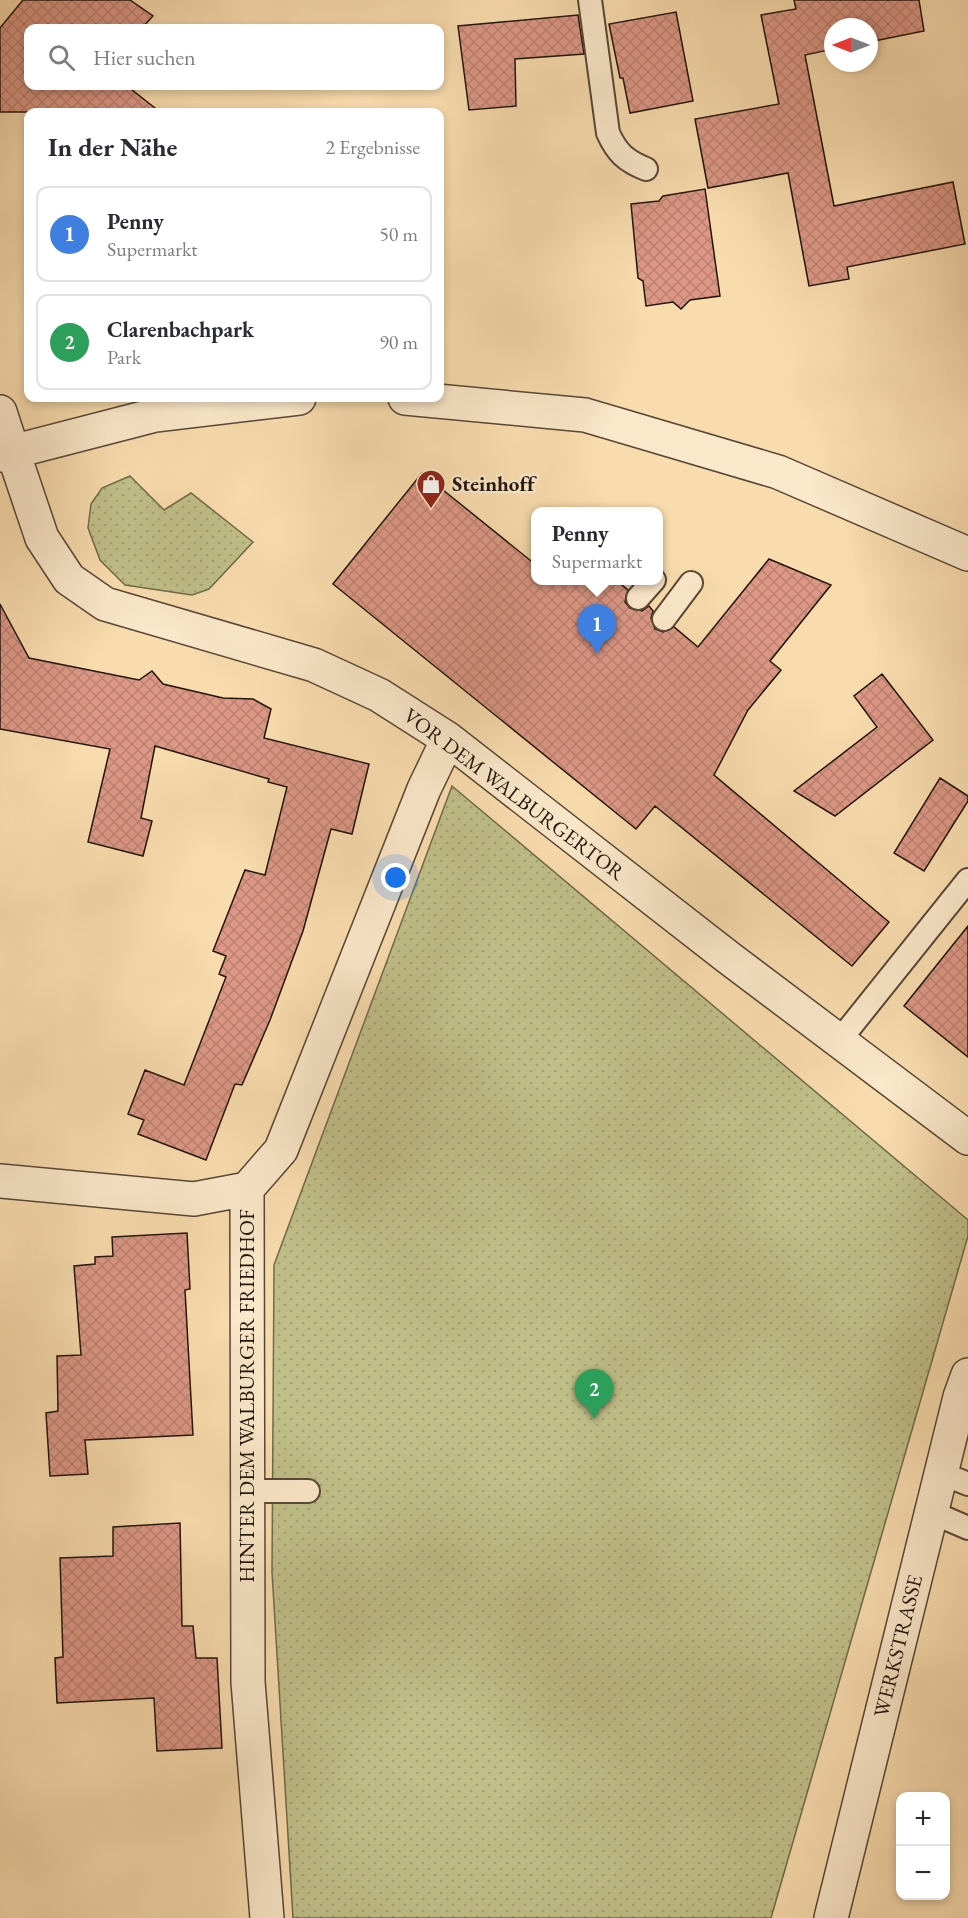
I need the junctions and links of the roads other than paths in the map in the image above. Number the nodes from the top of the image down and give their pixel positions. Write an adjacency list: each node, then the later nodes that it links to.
1 (590, 0): 2 (lane)
2 (646, 169)
3 (265, 402): 6 (street)
4 (444, 402): 7 (street)
5 (0, 412): 6 (street, VOR DEM WALBURGERTOR)
6 (7, 453): 12 (street, VOR DEM WALBURGERTOR)
7 (968, 554)
8 (691, 583): 11 (lane)
9 (650, 585): 10 (lane)
10 (638, 598)
11 (664, 619)
12 (448, 739): 14 (street, VOR DEM WALBURGERTOR); 17 (street, HINTER DEM WALBURGER FRIEDHOF)
13 (968, 880): 14 (lane)
14 (839, 1041): 15 (street, VOR DEM WALBURGERTOR)
15 (968, 1138)
16 (0, 1180): 17 (street)
17 (247, 1189): 20 (street, HINTER DEM WALBURGER FRIEDHOF)
18 (968, 1375): 19 (street, WERKSTRASSE)
19 (954, 1478): 22 (street, WERKSTRASSE)
20 (246, 1491): 21 (lane); 24 (street, HINTER DEM WALBURGER FRIEDHOF)
21 (308, 1491)
22 (931, 1512): 23 (lane); 25 (street, WERKSTRASSE)
23 (968, 1528)
24 (267, 1918)
25 (831, 1918)

